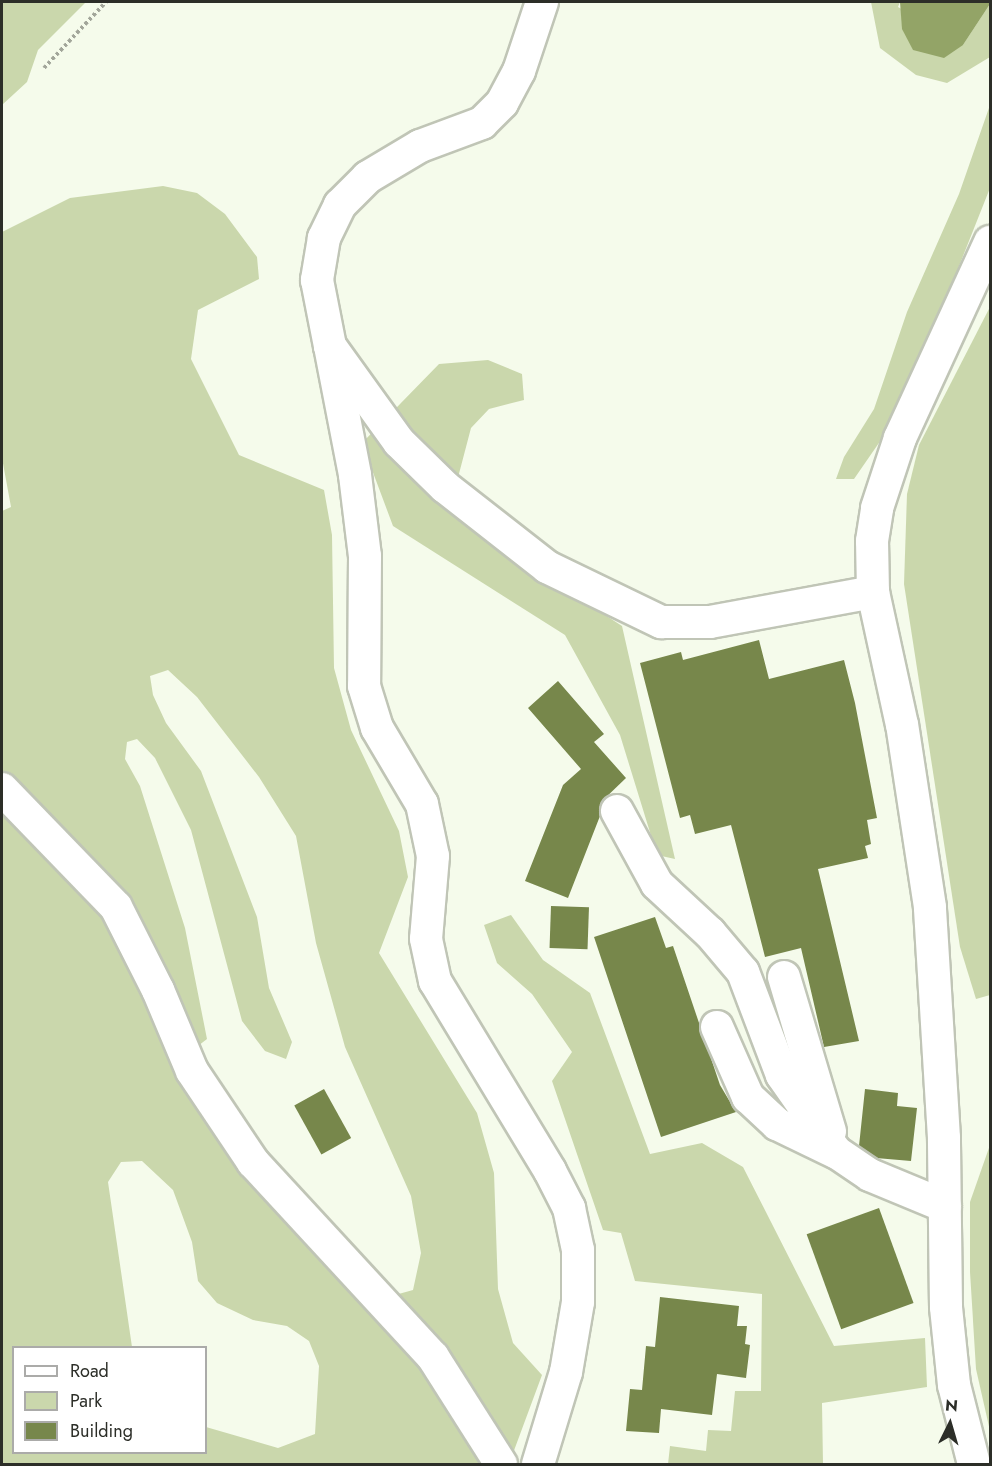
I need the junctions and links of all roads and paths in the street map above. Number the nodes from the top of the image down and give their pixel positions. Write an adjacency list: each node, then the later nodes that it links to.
1 (106, 2): 3 (path)
2 (542, 2): 5 (street)
3 (44, 68)
4 (990, 242): 6 (street)
5 (330, 346): 6 (street); 14 (street)
6 (873, 592): 12 (street)
7 (2, 789): 13 (street)
8 (617, 811): 11 (street)
9 (784, 976): 11 (street)
10 (717, 1027): 11 (street)
11 (836, 1152): 12 (street)
12 (945, 1206): 15 (street)
13 (501, 1464)
14 (538, 1464)
15 (974, 1464)

